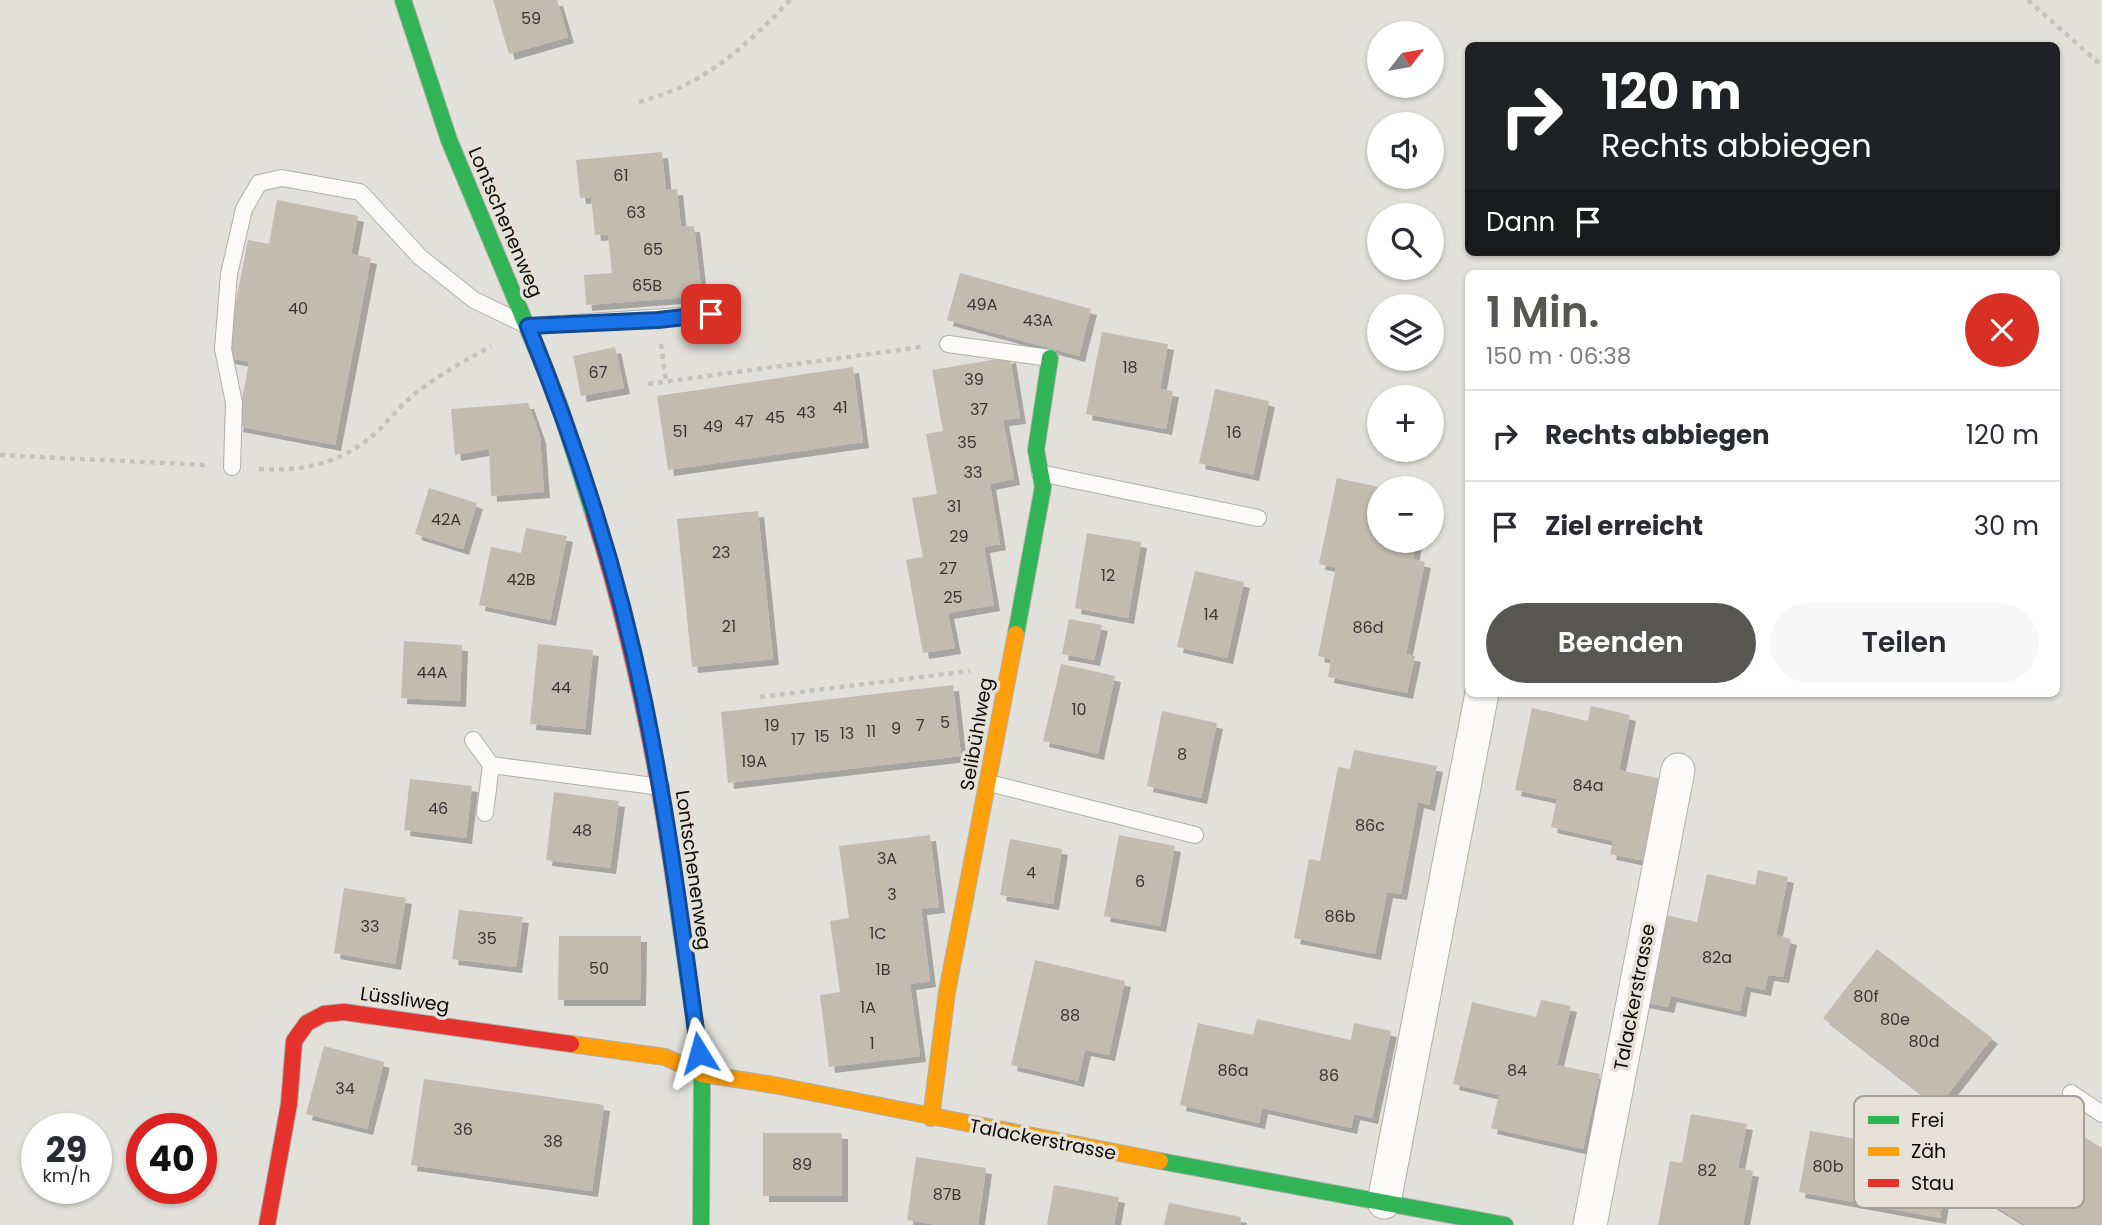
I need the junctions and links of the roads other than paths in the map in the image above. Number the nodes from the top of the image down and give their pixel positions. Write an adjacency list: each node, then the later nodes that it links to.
1 (402, 0): 3 (street, Lontschenenweg)
2 (711, 314): 3 (lane)
3 (528, 326): 6 (lane); 14 (street, Lontschenenweg)
4 (948, 344): 5 (lane)
5 (1050, 358): 7 (street, Selibühlweg)
6 (232, 467)
7 (1041, 473): 8 (lane); 13 (street, Selibühlweg)
8 (1258, 518)
9 (1481, 697): 23 (street)
10 (473, 740): 11 (lane)
11 (491, 765): 14 (lane); 15 (lane)
12 (1678, 769): 27 (street, Talackerstrasse)
13 (989, 783): 16 (lane); 22 (street, Selibühlweg)
14 (661, 787): 17 (street, Lontschenenweg)
15 (485, 813)
16 (1195, 835)
17 (702, 1074): 22 (street, Talackerstrasse); 24 (street, Lüssliweg); 25 (street, Lontschenenweg)
18 (2071, 1093): 19 (lane)
19 (2075, 1096)
20 (2084, 1102): 21 (lane)
21 (2102, 1114)
22 (931, 1118): 23 (street, Talackerstrasse)
23 (1384, 1202): 26 (street, Talackerstrasse)
24 (267, 1225)
25 (701, 1225)
26 (1505, 1225)
27 (1590, 1225)

